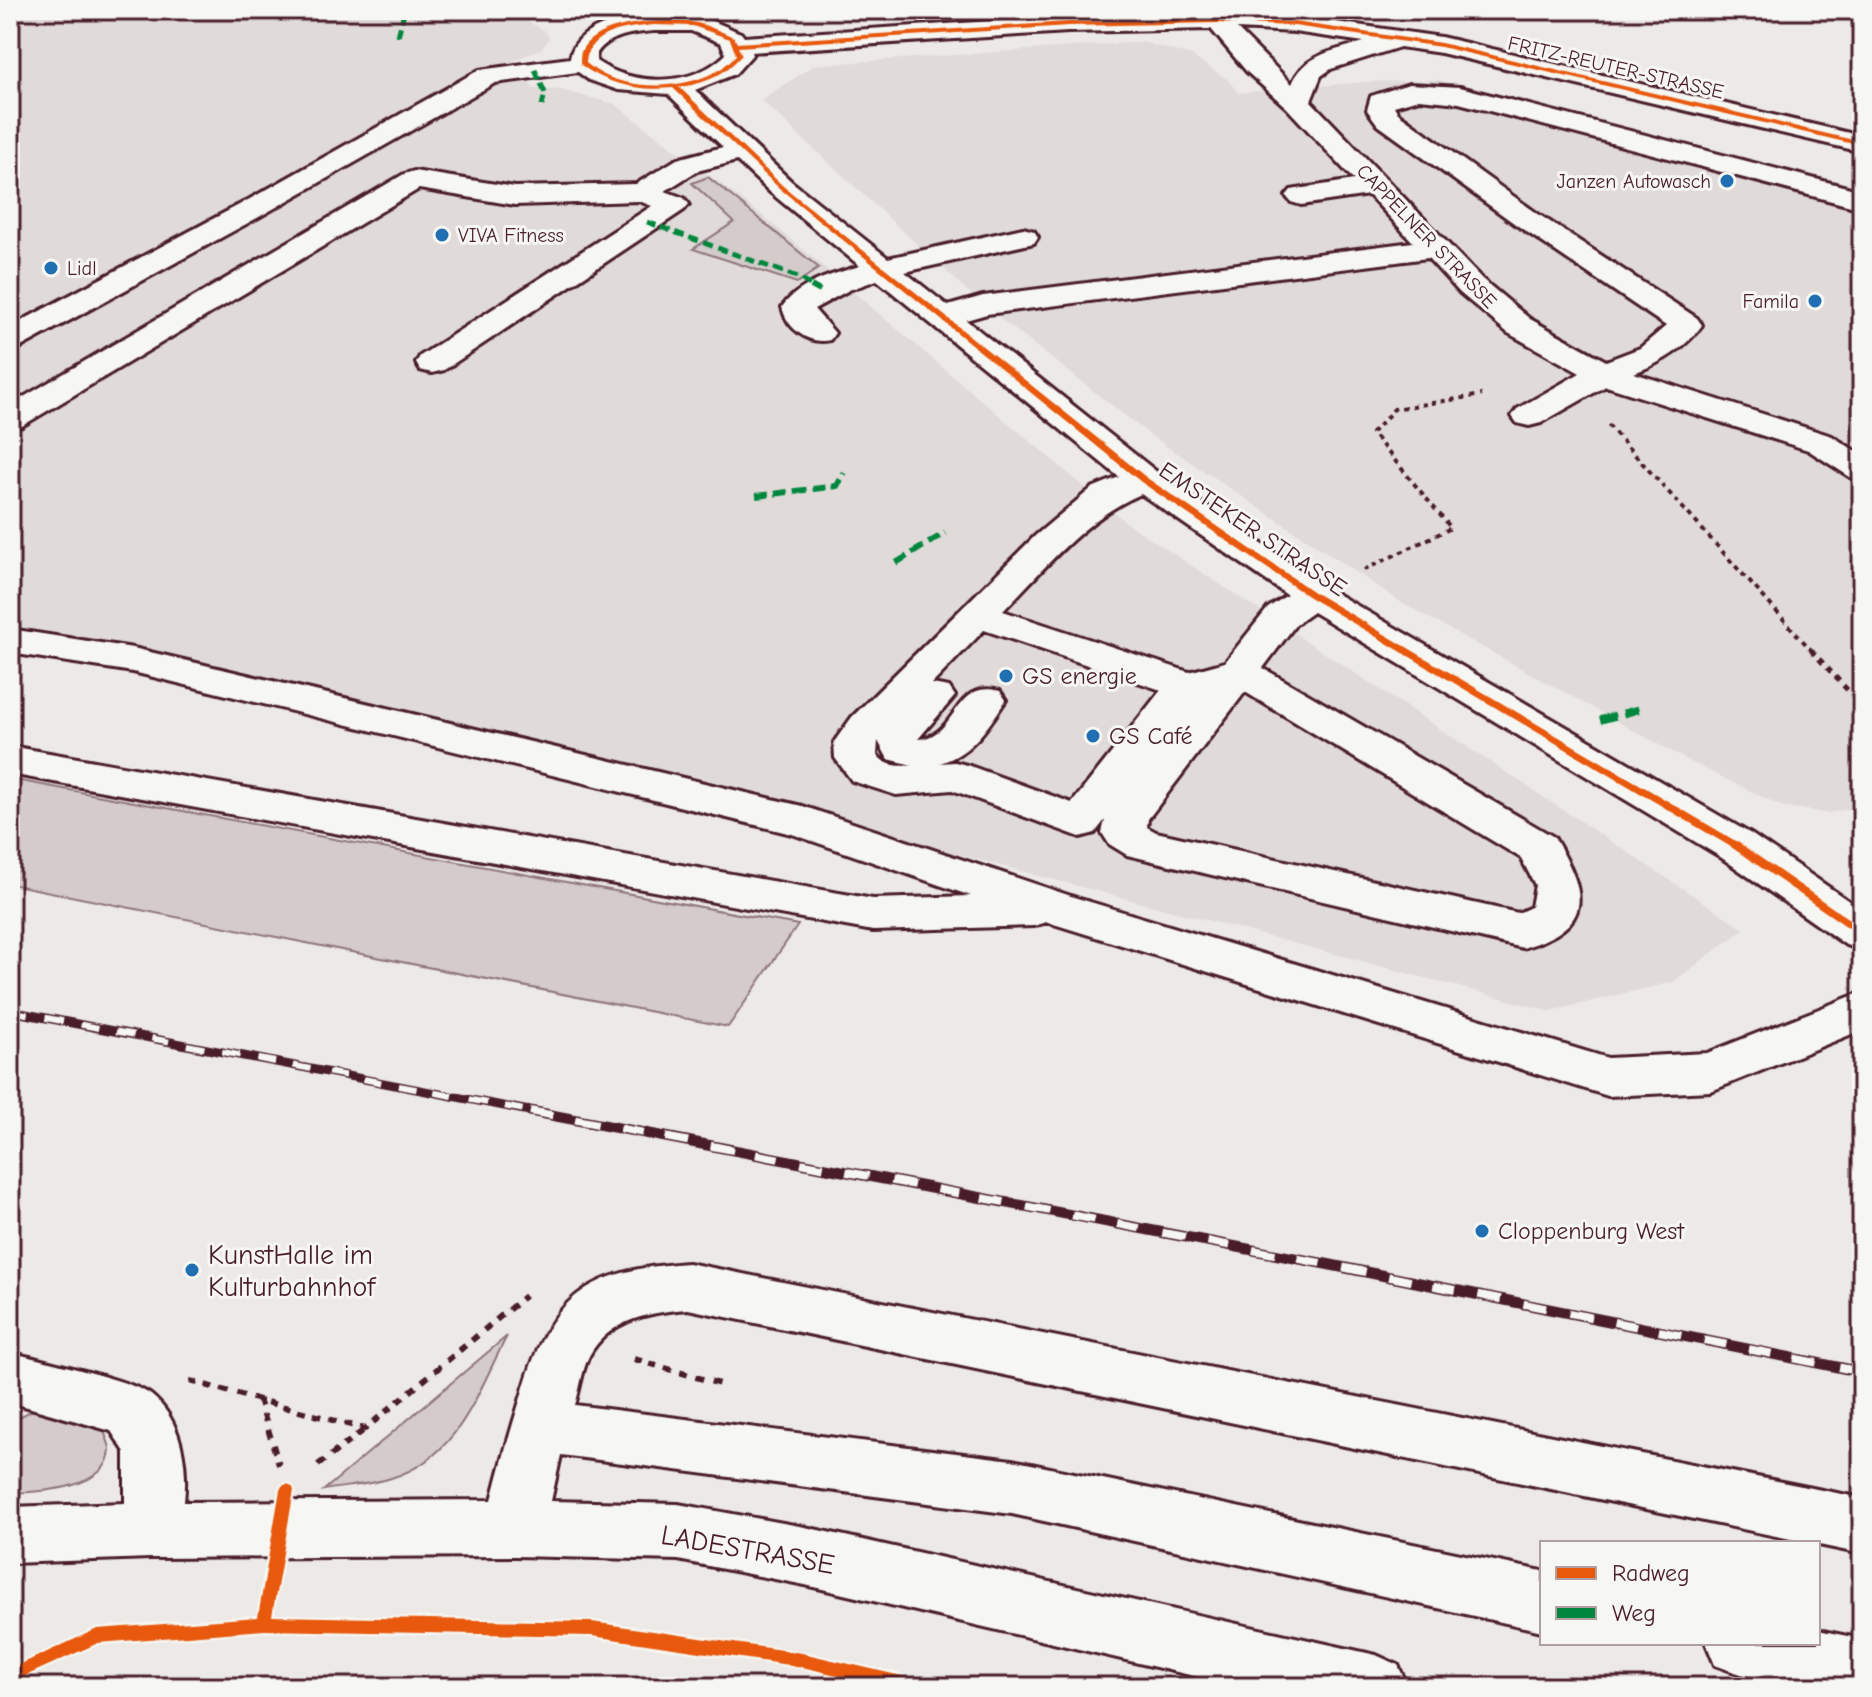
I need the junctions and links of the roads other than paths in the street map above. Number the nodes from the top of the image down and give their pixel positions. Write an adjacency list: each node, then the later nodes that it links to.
1 (580, 10): 4 (street)
2 (1328, 10): 7 (street)
3 (1217, 15): 5 (street, FRITZ-REUTER-STRASSE); 6 (street, FRITZ-REUTER-STRASSE); 10 (street, CAPPELNER STRASSE)
4 (616, 30): 6 (street); 8 (street)
5 (1404, 38): 7 (street, FRITZ-REUTER-STRASSE); 10 (street)
6 (737, 45): 9 (street)
7 (1441, 45): 11 (street, FRITZ-REUTER-STRASSE)
8 (583, 64): 9 (street); 22 (street)
9 (674, 85): 12 (street, EMSTEKER STRASSE)
10 (1297, 102): 13 (street, CAPPELNER STRASSE)
11 (1862, 144)
12 (741, 151): 14 (street); 19 (street, EMSTEKER STRASSE)
13 (1376, 185): 15 (street); 18 (street, CAPPELNER STRASSE)
14 (642, 192): 23 (street); 26 (street)
15 (1301, 196)
16 (1862, 200): 24 (street)
17 (1023, 237): 19 (street)
18 (1435, 248): 20 (street); 24 (street, CAPPELNER STRASSE)
19 (882, 270): 20 (street, EMSTEKER STRASSE); 21 (street)
20 (941, 318): 28 (street, EMSTEKER STRASSE)
21 (819, 333)
22 (10, 340)
23 (432, 363)
24 (1604, 373): 25 (street); 27 (street, CAPPELNER STRASSE)
25 (1529, 416)
26 (10, 419)
27 (1862, 470)
28 (1144, 480): 29 (street, EMSTEKER STRASSE); 30 (street)
29 (1312, 595): 32 (street); 37 (street, EMSTEKER STRASSE)
30 (977, 615): 33 (street); 34 (street); 34 (street)
31 (10, 641): 36 (street)
32 (1239, 671): 34 (street); 34 (street)
33 (986, 700)
34 (1185, 706)
35 (10, 760): 36 (street)
36 (1061, 910): 38 (street)
37 (1861, 932)
38 (1862, 1010)
39 (10, 1377): 43 (street)
40 (540, 1426): 41 (street); 42 (street); 45 (street)
41 (1862, 1526)
42 (515, 1528): 43 (street, LADESTRASSE); 48 (street, LADESTRASSE)
43 (151, 1530): 44 (street, LADESTRASSE)
44 (10, 1535)
45 (1540, 1601)
46 (1746, 1645): 47 (street)
47 (1862, 1670)
48 (1376, 1687)

